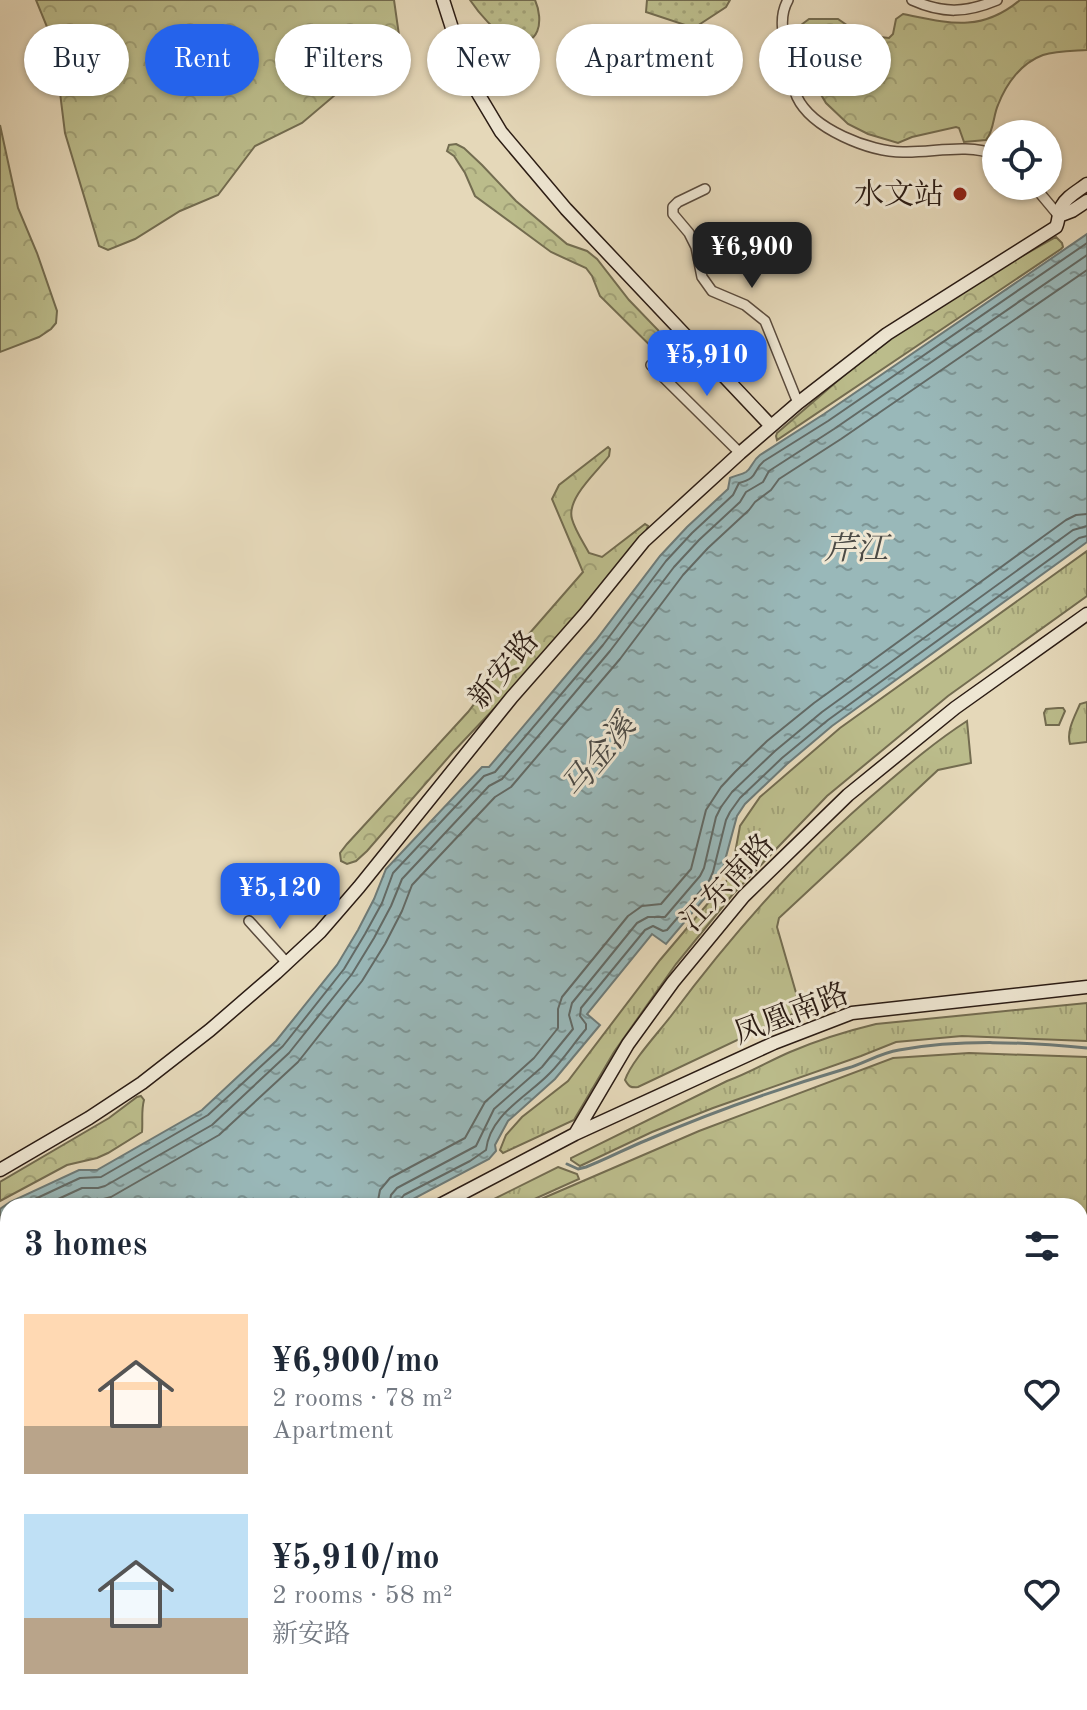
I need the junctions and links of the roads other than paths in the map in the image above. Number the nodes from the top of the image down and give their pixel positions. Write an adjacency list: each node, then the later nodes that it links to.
1 (443, 0): 13 (main road)
2 (788, 0): 5 (street)
3 (912, 0): 4 (street)
4 (997, 0)
5 (982, 151)
6 (1087, 184): 10 (main road, 新安路)
7 (705, 189): 12 (street)
8 (1046, 200): 10 (street)
9 (1087, 201): 10 (main road, 新安路)
10 (1059, 216): 12 (main road, 新安路)
11 (651, 365): 14 (street)
12 (798, 403): 13 (main road, 新安路)
13 (771, 426): 14 (main road, 新安路)
14 (740, 453): 17 (main road, 新安路)
15 (1087, 614): 19 (main road, 江东南路)
16 (249, 921): 17 (street)
17 (287, 963): 20 (main road, 新安路)
18 (1087, 987): 19 (main road, 凤凰南路)
19 (575, 1134): 21 (main road)
20 (0, 1170)
21 (453, 1198)

